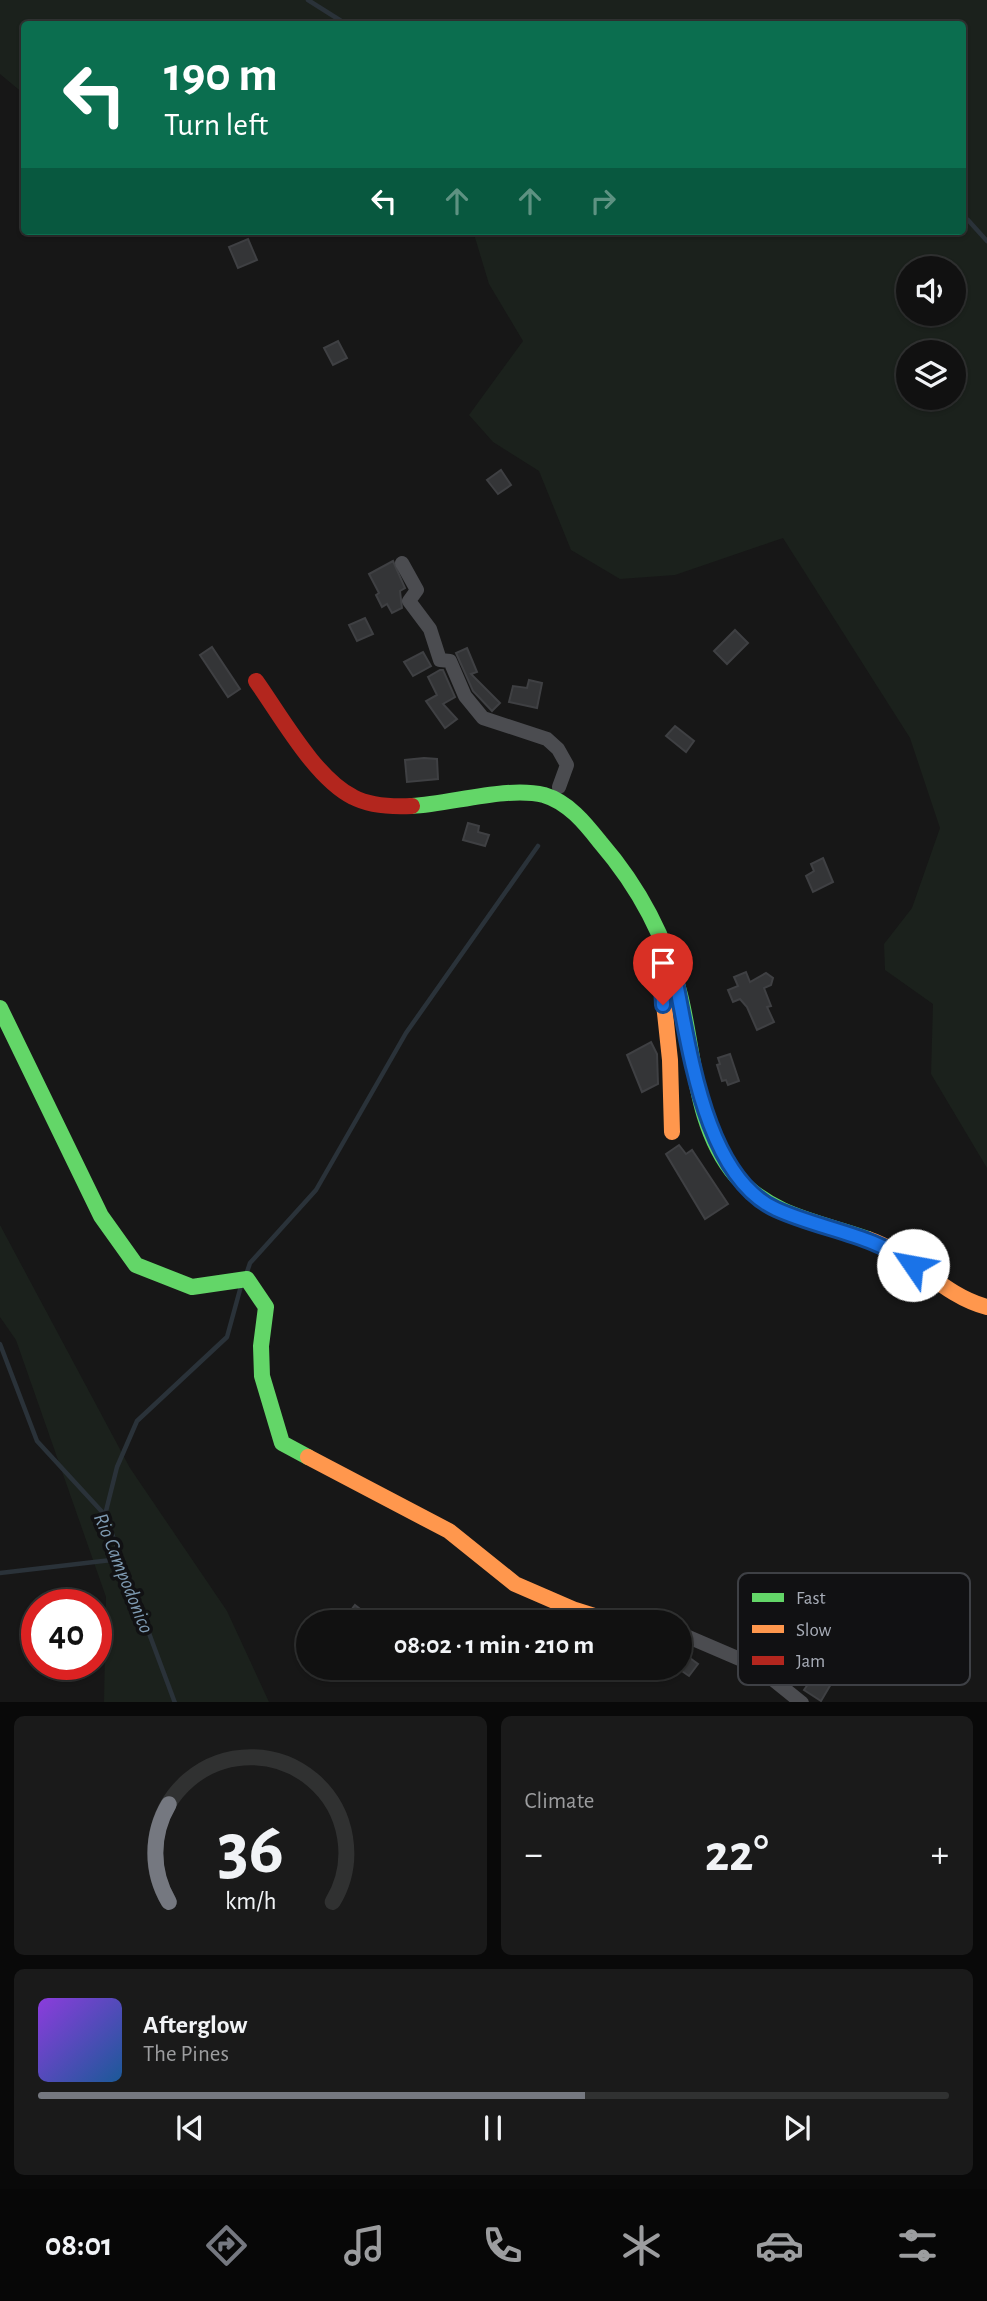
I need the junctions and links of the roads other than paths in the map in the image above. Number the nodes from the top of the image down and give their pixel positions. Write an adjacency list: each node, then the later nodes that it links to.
1 (402, 563): 3 (street)
2 (256, 681): 4 (street)
3 (559, 787)
4 (673, 968): 6 (street); 7 (street)
5 (0, 1008): 8 (street)
6 (672, 1132)
7 (987, 1307)
8 (575, 1610)
9 (692, 1639): 10 (street)
10 (738, 1658)
11 (780, 1685): 12 (street)
12 (801, 1702)

